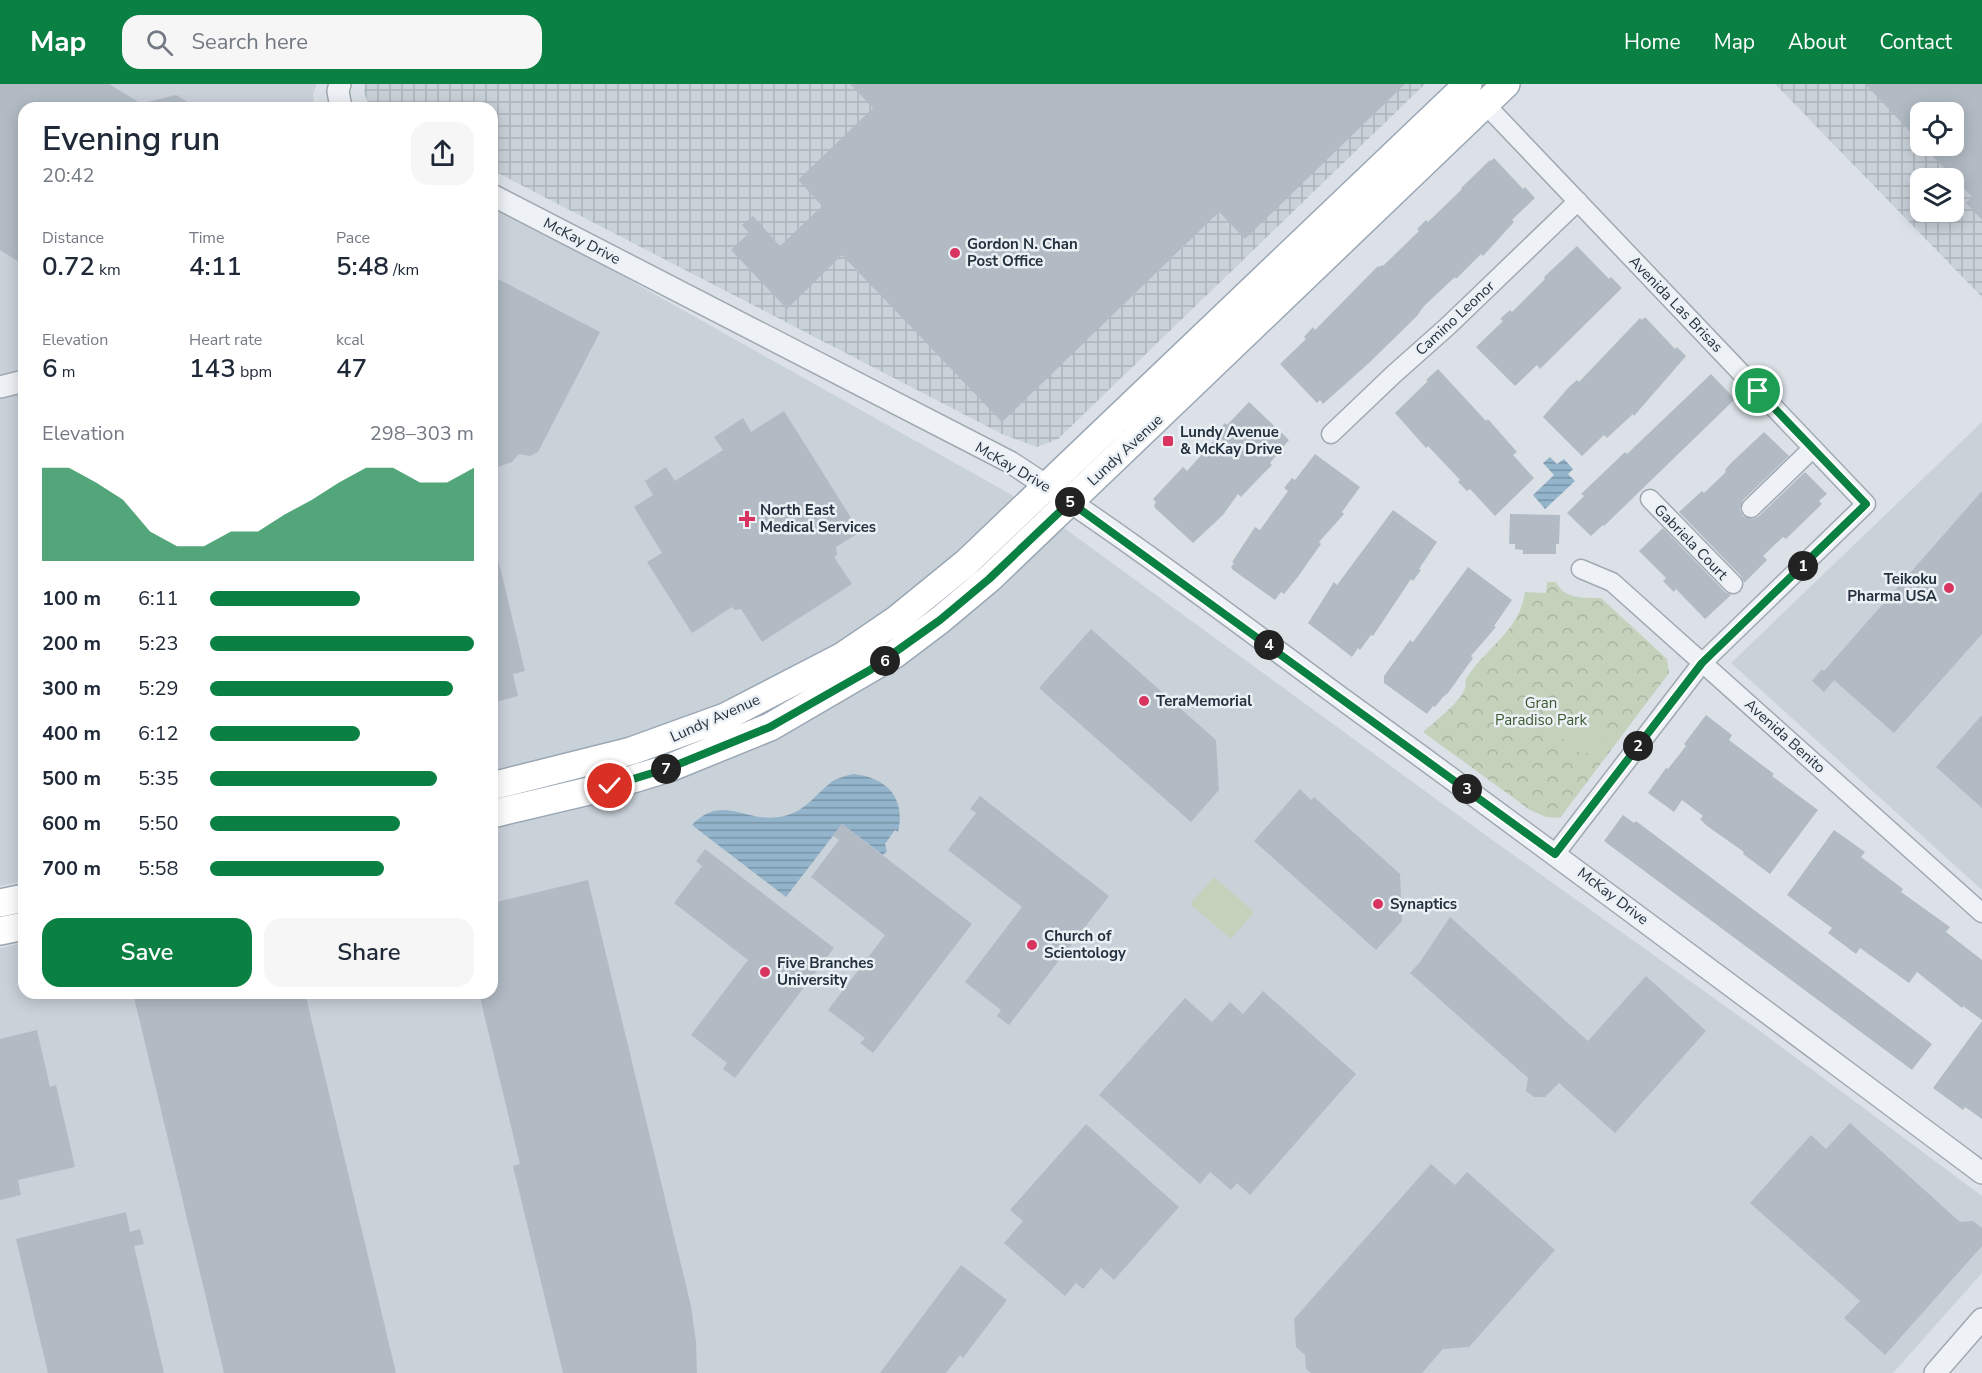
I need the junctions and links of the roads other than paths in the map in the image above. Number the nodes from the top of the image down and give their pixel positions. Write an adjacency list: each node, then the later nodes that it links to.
1 (1506, 84): 2 (main road, Lundy Avenue)
2 (1477, 94): 3 (main road, Lundy Avenue); 5 (street, Avenida Las Brisas); 6 (main road, Lundy Avenue)
3 (1441, 110): 6 (main road); 11 (main road, Lundy Avenue)
4 (498, 198): 11 (street, McKay Drive)
5 (1578, 201): 9 (street, Camino Leonor); 10 (street, Avenida Las Brisas)
6 (1329, 254): 13 (main road, Lundy Avenue)
7 (18, 382): 8 (street)
8 (0, 387)
9 (1331, 434)
10 (1813, 448): 14 (street); 17 (street, Avenida Las Brisas)
11 (1047, 486): 13 (street, McKay Drive); 18 (main road, Lundy Avenue)
12 (1650, 499): 16 (street, Gabriela Court)
13 (1070, 502): 19 (main road, Lundy Avenue); 20 (street, McKay Drive)
14 (1751, 508)
15 (1581, 569): 17 (street, Avenida Benito)
16 (1733, 584)
17 (1702, 663): 20 (street); 23 (street, Avenida Benito)
18 (498, 784)
19 (498, 813)
20 (1555, 854): 26 (street, McKay Drive)
21 (18, 899): 22 (main road)
22 (0, 903)
23 (1982, 913)
24 (18, 927): 25 (main road)
25 (0, 931)
26 (1982, 1173)
27 (1982, 1319): 28 (street)
28 (1935, 1373)

